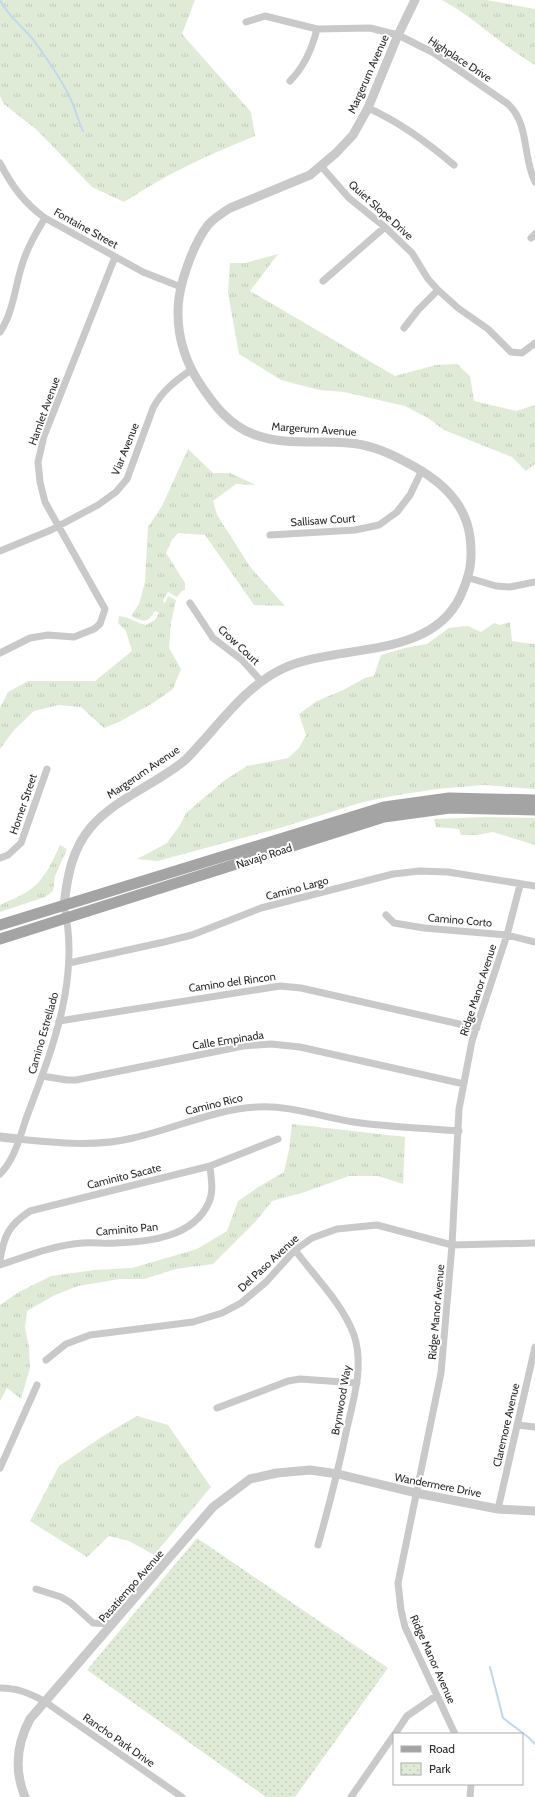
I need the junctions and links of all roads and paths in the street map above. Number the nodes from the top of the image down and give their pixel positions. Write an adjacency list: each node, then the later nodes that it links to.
1 (415, 0): 4 (street, Margerum Avenue)
2 (246, 22): 3 (street, Highplace Drive)
3 (317, 28): 4 (street, Highplace Drive); 5 (street)
4 (398, 35): 6 (street, Margerum Avenue); 10 (street, Highplace Drive)
5 (290, 81)
6 (368, 108): 8 (street); 9 (street, Margerum Avenue)
7 (0, 163): 11 (street, Fontaine Street)
8 (454, 165)
9 (321, 166): 12 (street, Quiet Slope Drive); 15 (street, Margerum Avenue)
10 (535, 182)
11 (45, 218): 13 (street, Fontaine Street); 18 (street)
12 (385, 227): 14 (street); 16 (street, Quiet Slope Drive)
13 (115, 257): 15 (street, Fontaine Street); 22 (street, Hamlet Avenue)
14 (323, 281)
15 (181, 288): 20 (street, Margerum Avenue)
16 (438, 290): 17 (street); 19 (street, Quiet Slope Drive)
17 (404, 328)
18 (0, 332)
19 (535, 343)
20 (191, 370): 21 (street, Margerum Avenue); 22 (street, Viar Avenue)
21 (422, 470): 23 (street, Sallisaw Court); 25 (street, Margerum Avenue)
22 (60, 526): 24 (street, Viar Avenue); 28 (street, Hamlet Avenue)
23 (270, 535)
24 (0, 551)
25 (469, 578): 26 (street); 29 (street, Margerum Avenue)
26 (535, 582)
27 (190, 603): 29 (street, Crow Court)
28 (0, 653)
29 (260, 681): 36 (street, Margerum Avenue)
30 (47, 769): 33 (street, Horner Street)
31 (535, 800): 36 (main road, Navajo Road)
32 (535, 810): 38 (main road, Navajo Road)
33 (0, 858)
34 (520, 885): 35 (street, Camino Largo); 40 (street, Ridge Manor Avenue); 43 (street, Camino Largo)
35 (535, 886)
36 (64, 906): 38 (street, Camino Estrellado); 39 (main road, Navajo Road)
37 (386, 915): 40 (street, Camino Corto)
38 (67, 919): 41 (main road, Navajo Road); 43 (street, Camino Estrellado)
39 (0, 925)
40 (507, 935): 42 (street, Camino Corto); 45 (street, Ridge Manor Avenue)
41 (0, 939)
42 (535, 942)
43 (69, 963): 44 (street, Camino Estrellado)
44 (60, 1021): 45 (street, Camino del Rincon); 46 (street, Camino Estrellado)
45 (477, 1028): 47 (street, Ridge Manor Avenue)
46 (42, 1076): 47 (street, Calle Empinada); 50 (street, Camino Estrellado)
47 (464, 1084): 48 (street, Ridge Manor Avenue)
48 (459, 1131): 50 (street, Camino Rico); 55 (street, Ridge Manor Avenue)
49 (0, 1136): 50 (street, Camino Rico)
50 (18, 1139): 53 (street, Camino Estrellado)
51 (278, 1139): 52 (street, Caminito Sacate)
52 (210, 1166): 57 (street, Caminito Sacate); 58 (street, Caminito Pan)
53 (0, 1174)
54 (535, 1243): 55 (street, Del Paso Avenue)
55 (452, 1245): 56 (street, Del Paso Avenue); 68 (street, Ridge Manor Avenue)
56 (295, 1250): 60 (street, Del Paso Avenue); 61 (street, Brynwood Way)
57 (0, 1260)
58 (0, 1265)
59 (535, 1347): 64 (street, Claremore Avenue)
60 (46, 1360)
61 (357, 1383): 63 (street); 67 (street, Brynwood Way)
62 (37, 1385): 66 (street)
63 (217, 1408)
64 (517, 1425): 65 (street); 69 (street, Claremore Avenue)
65 (535, 1427)
66 (0, 1468)
67 (338, 1474): 68 (street, Wandermere Drive); 71 (street, Brynwood Way); 73 (street, Pasatiempo Avenue)
68 (416, 1493): 69 (street, Wandermere Drive); 75 (street, Ridge Manor Avenue)
69 (498, 1509): 70 (street, Wandermere Drive)
70 (535, 1511)
71 (318, 1546)
72 (36, 1589): 73 (street)
73 (113, 1624): 76 (street, Pasatiempo Avenue)
74 (0, 1688): 76 (street, Rancho Park Drive)
75 (436, 1696): 77 (street); 78 (street, Ridge Manor Avenue)
76 (44, 1701): 81 (street, Pasatiempo Avenue); 82 (street, Rancho Park Drive)
77 (395, 1733)
78 (454, 1733)
79 (393, 1736): 83 (street)
80 (471, 1785): 84 (street)
81 (25, 1797)
82 (182, 1797)
83 (351, 1797)
84 (470, 1797)

